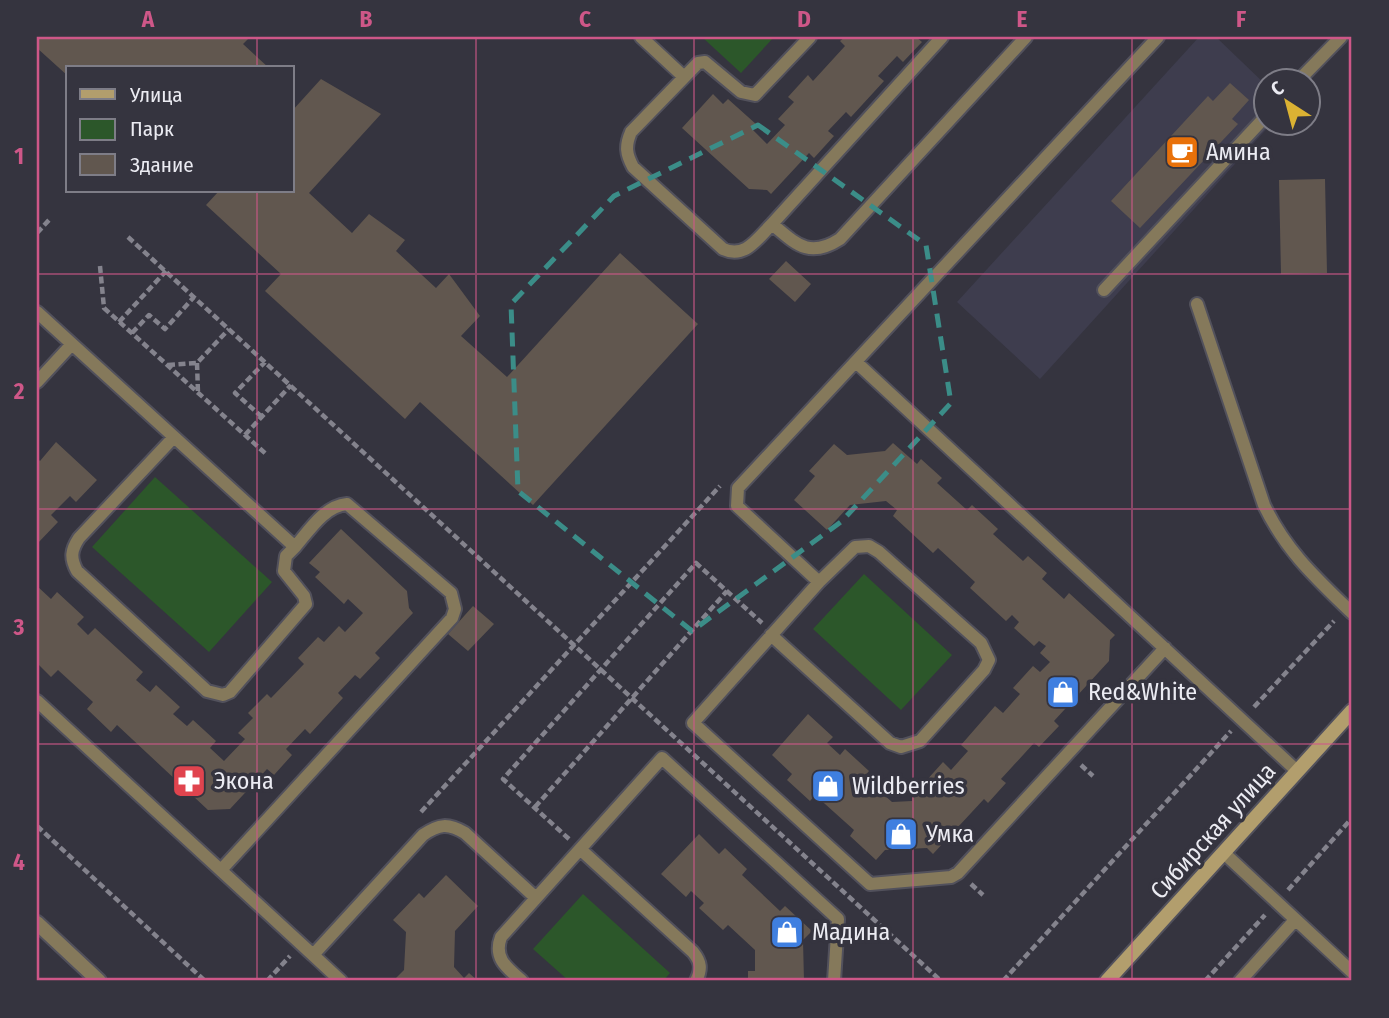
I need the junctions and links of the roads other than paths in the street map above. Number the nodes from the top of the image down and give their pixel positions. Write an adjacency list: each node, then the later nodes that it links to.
1 (641, 37): 8 (lane)
2 (810, 37): 8 (lane)
3 (942, 37): 10 (lane)
4 (1026, 37): 10 (lane)
5 (1158, 37): 15 (lane)
6 (1342, 37): 7 (lane)
7 (1313, 66)
8 (684, 76): 10 (lane)
9 (1252, 131): 11 (lane)
10 (772, 224)
11 (1104, 290)
12 (1197, 304): 20 (lane)
13 (37, 312): 14 (lane)
14 (72, 344): 16 (lane); 17 (lane)
15 (856, 362): 19 (lane); 22 (lane)
16 (37, 382)
17 (174, 437): 18 (lane); 18 (lane)
18 (295, 547): 28 (lane)
19 (819, 583): 21 (lane); 21 (lane)
20 (1349, 610)
21 (772, 634): 22 (lane)
22 (1165, 649): 25 (lane)
23 (37, 701): 28 (lane)
24 (1352, 711): 25 (main road, Сибирская улица)
25 (1297, 771): 27 (main road, Сибирская улица)
26 (580, 849): 29 (lane); 37 (lane); 38 (lane)
27 (1224, 853): 30 (lane); 39 (main road, Сибирская улица)
28 (220, 870): 32 (lane)
29 (536, 898): 32 (lane); 36 (lane)
30 (1295, 920): 33 (lane); 40 (lane)
31 (37, 923): 34 (street)
32 (313, 955): 35 (lane)
33 (1352, 972)
34 (99, 981)
35 (341, 981)
36 (522, 981)
37 (696, 981)
38 (834, 981)
39 (1107, 981)
40 (1240, 981)

